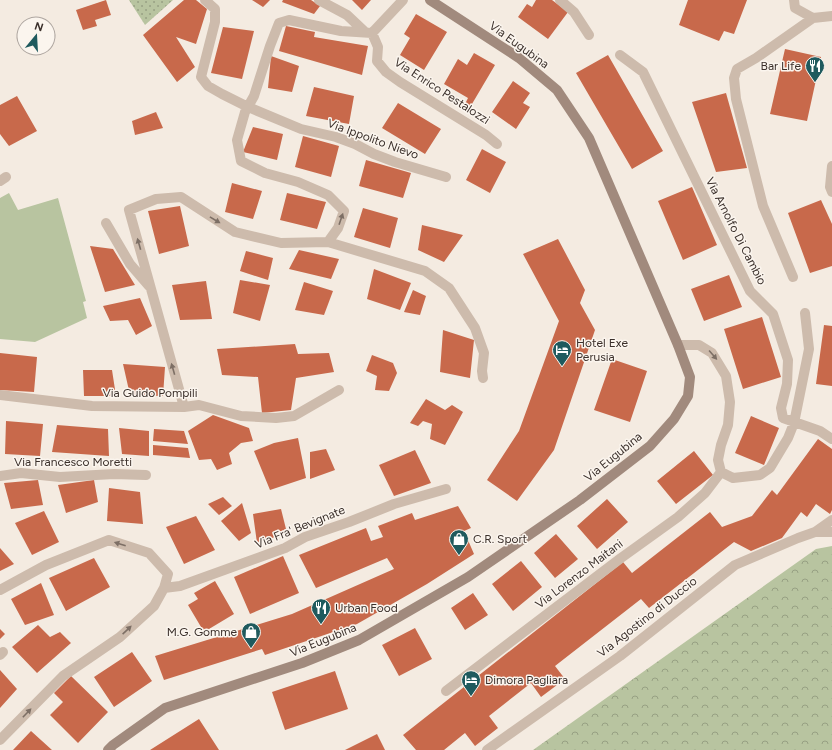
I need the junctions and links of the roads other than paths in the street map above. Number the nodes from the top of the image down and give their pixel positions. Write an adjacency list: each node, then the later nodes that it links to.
1 (205, 0): 12 (street, Via Ippolito Nievo)
2 (319, 0): 9 (street)
3 (403, 0): 9 (street)
4 (430, 0): 22 (main road, Via Eugubina)
5 (560, 0): 10 (street)
6 (794, 0): 8 (street)
7 (832, 16): 8 (street)
8 (813, 18): 19 (street)
9 (369, 33): 12 (street); 13 (street, Via Enrico Pestalozzi)
10 (589, 35)
11 (620, 54): 27 (street, Via Arnolfo Di Cambio)
12 (248, 107): 15 (street, Via Ippolito Nievo); 18 (street, one-way to 12)
13 (497, 144)
14 (832, 166): 16 (street)
15 (446, 177)
16 (832, 192)
17 (106, 223): 20 (street)
18 (328, 242): 20 (street, one-way to 18); 23 (street)
19 (793, 278)
20 (151, 289): 26 (street, one-way to 20)
21 (805, 313): 27 (street)
22 (678, 344): 29 (street, one-way to 29); 40 (main road, Via Eugubina)
23 (483, 378)
24 (339, 390): 26 (street, Via Guido Pompili)
25 (0, 396): 26 (street, Via Guido Pompili)
26 (184, 407)
27 (794, 423): 28 (street); 29 (street)
28 (832, 439)
29 (722, 472): 38 (street, Via Lorenzo Maitani)
30 (146, 475): 31 (street, Via Francesco Moretti)
31 (0, 476)
32 (446, 489): 36 (street, Via Fra' Bevignate)
33 (832, 520): 34 (street, Via Agostino di Duccio)
34 (815, 532): 35 (street); 41 (street, Via Agostino di Duccio)
35 (832, 532)
36 (164, 588): 37 (street, one-way to 37); 39 (street, one-way to 36)
37 (0, 590)
38 (446, 691)
39 (0, 740)
40 (108, 750)
41 (487, 750)

